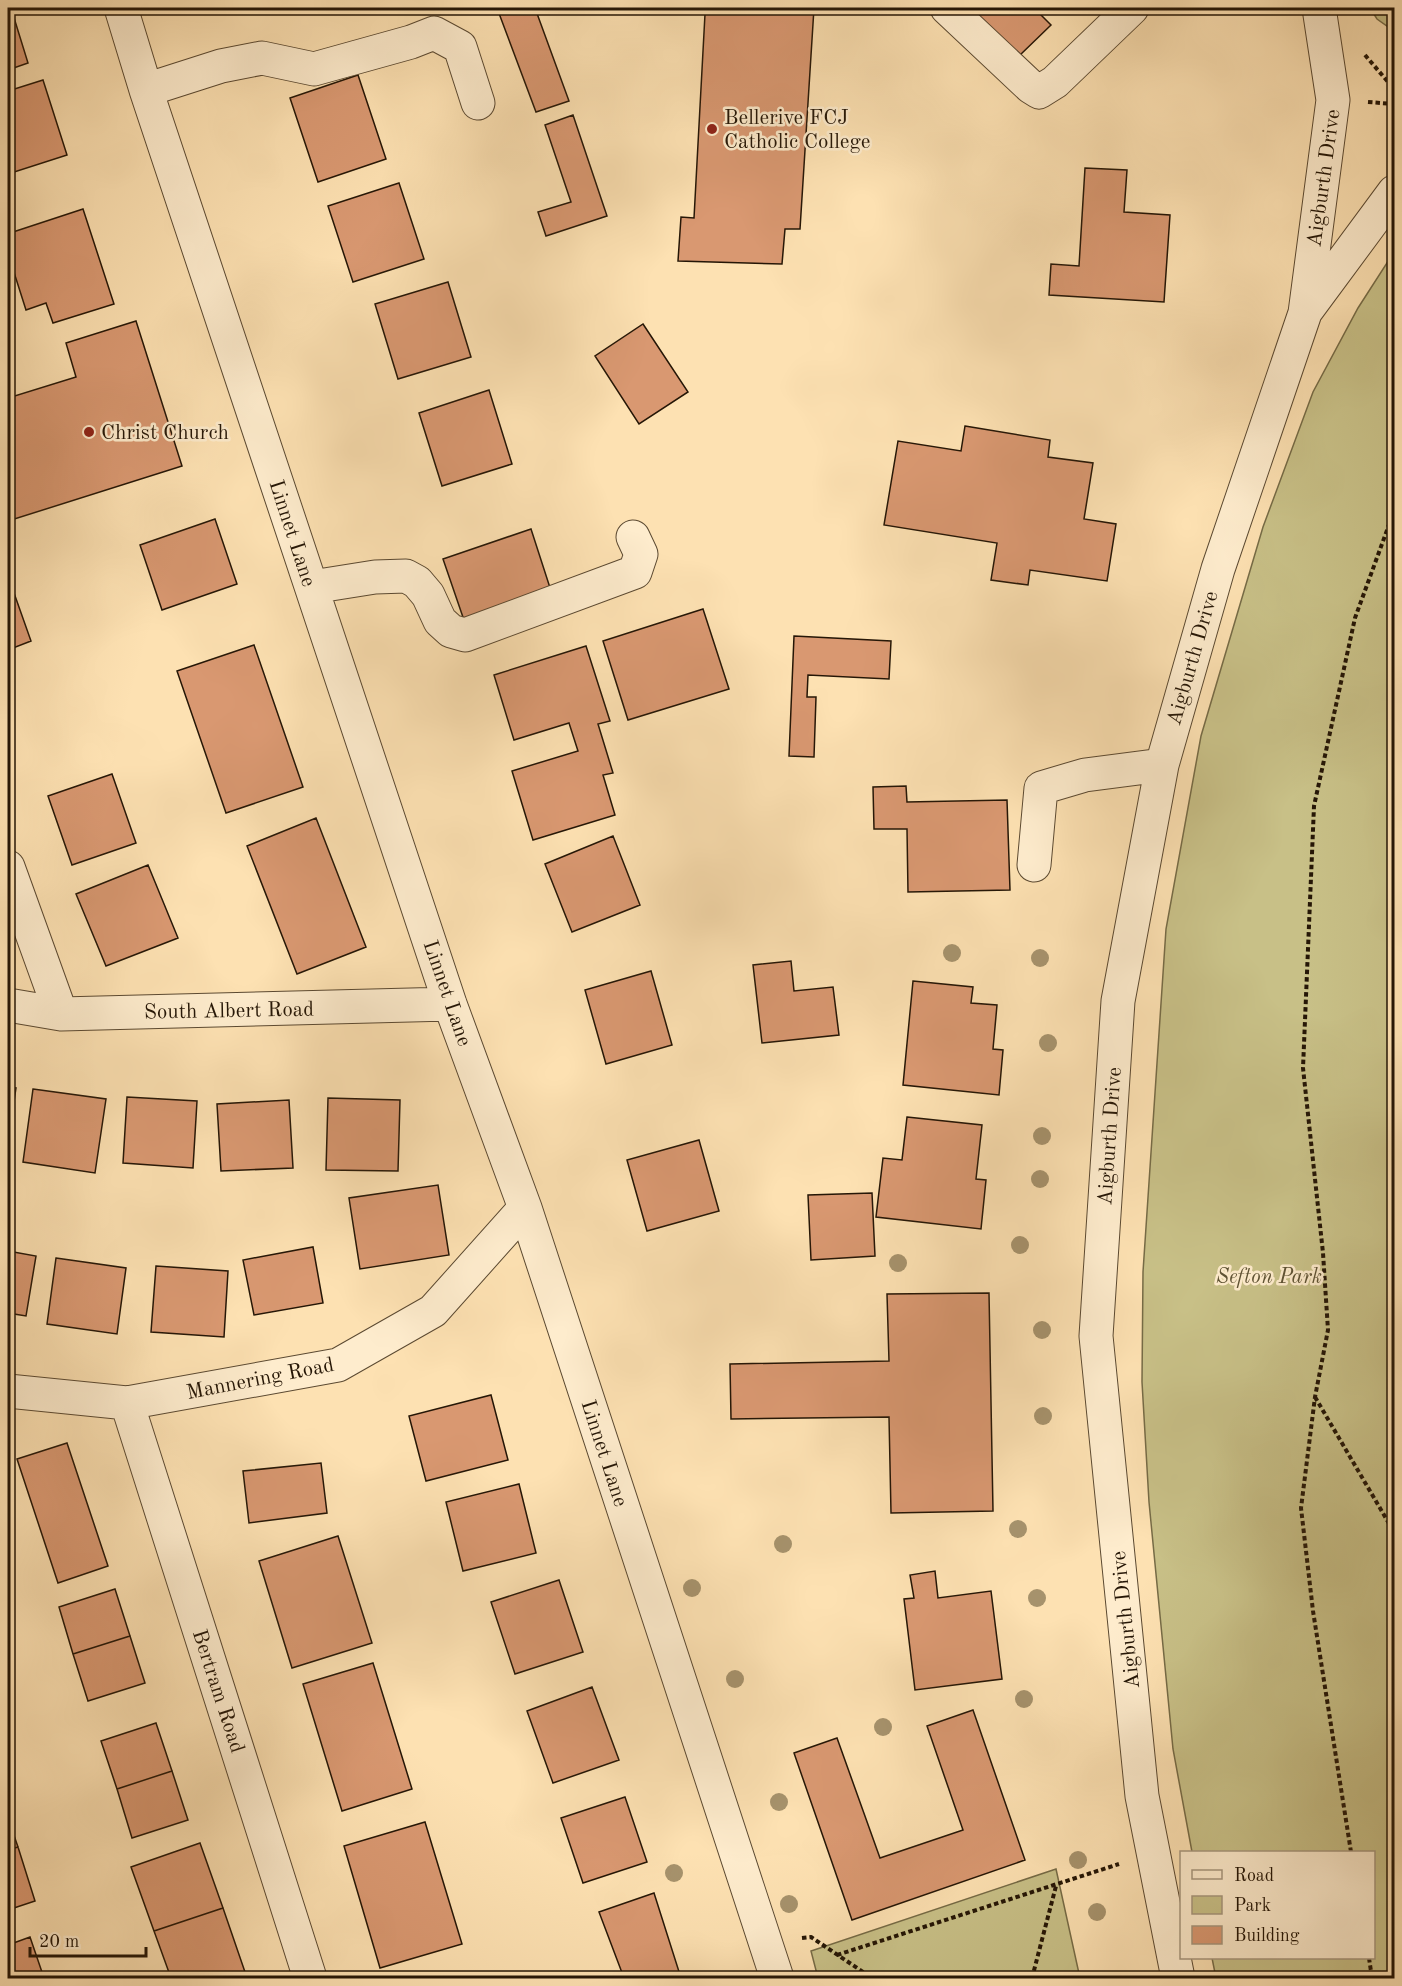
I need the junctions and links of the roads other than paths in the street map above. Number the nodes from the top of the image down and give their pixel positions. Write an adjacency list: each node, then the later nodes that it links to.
1 (121, 8): 5 (street, Linnet Lane)
2 (947, 8): 3 (street)
3 (1132, 8)
4 (1319, 8): 8 (street, Aigburth Drive)
5 (146, 90): 6 (street); 10 (street, Linnet Lane)
6 (478, 103)
7 (1395, 192): 8 (street, Aigburth Drive)
8 (1305, 313): 11 (street, Aigburth Drive)
9 (633, 537): 10 (street)
10 (312, 587): 14 (street, Linnet Lane)
11 (1162, 765): 12 (street); 22 (street, Aigburth Drive)
12 (1034, 865)
13 (8, 867): 16 (street)
14 (450, 1004): 16 (street, South Albert Road); 17 (street, Linnet Lane)
15 (8, 1005): 16 (street, South Albert Road)
16 (62, 1014)
17 (525, 1208): 19 (street, Mannering Road); 21 (street, Linnet Lane)
18 (8, 1391): 19 (street, Mannering Road)
19 (127, 1403): 20 (street, Bertram Road)
20 (310, 1978)
21 (777, 1978)
22 (1179, 1978)

